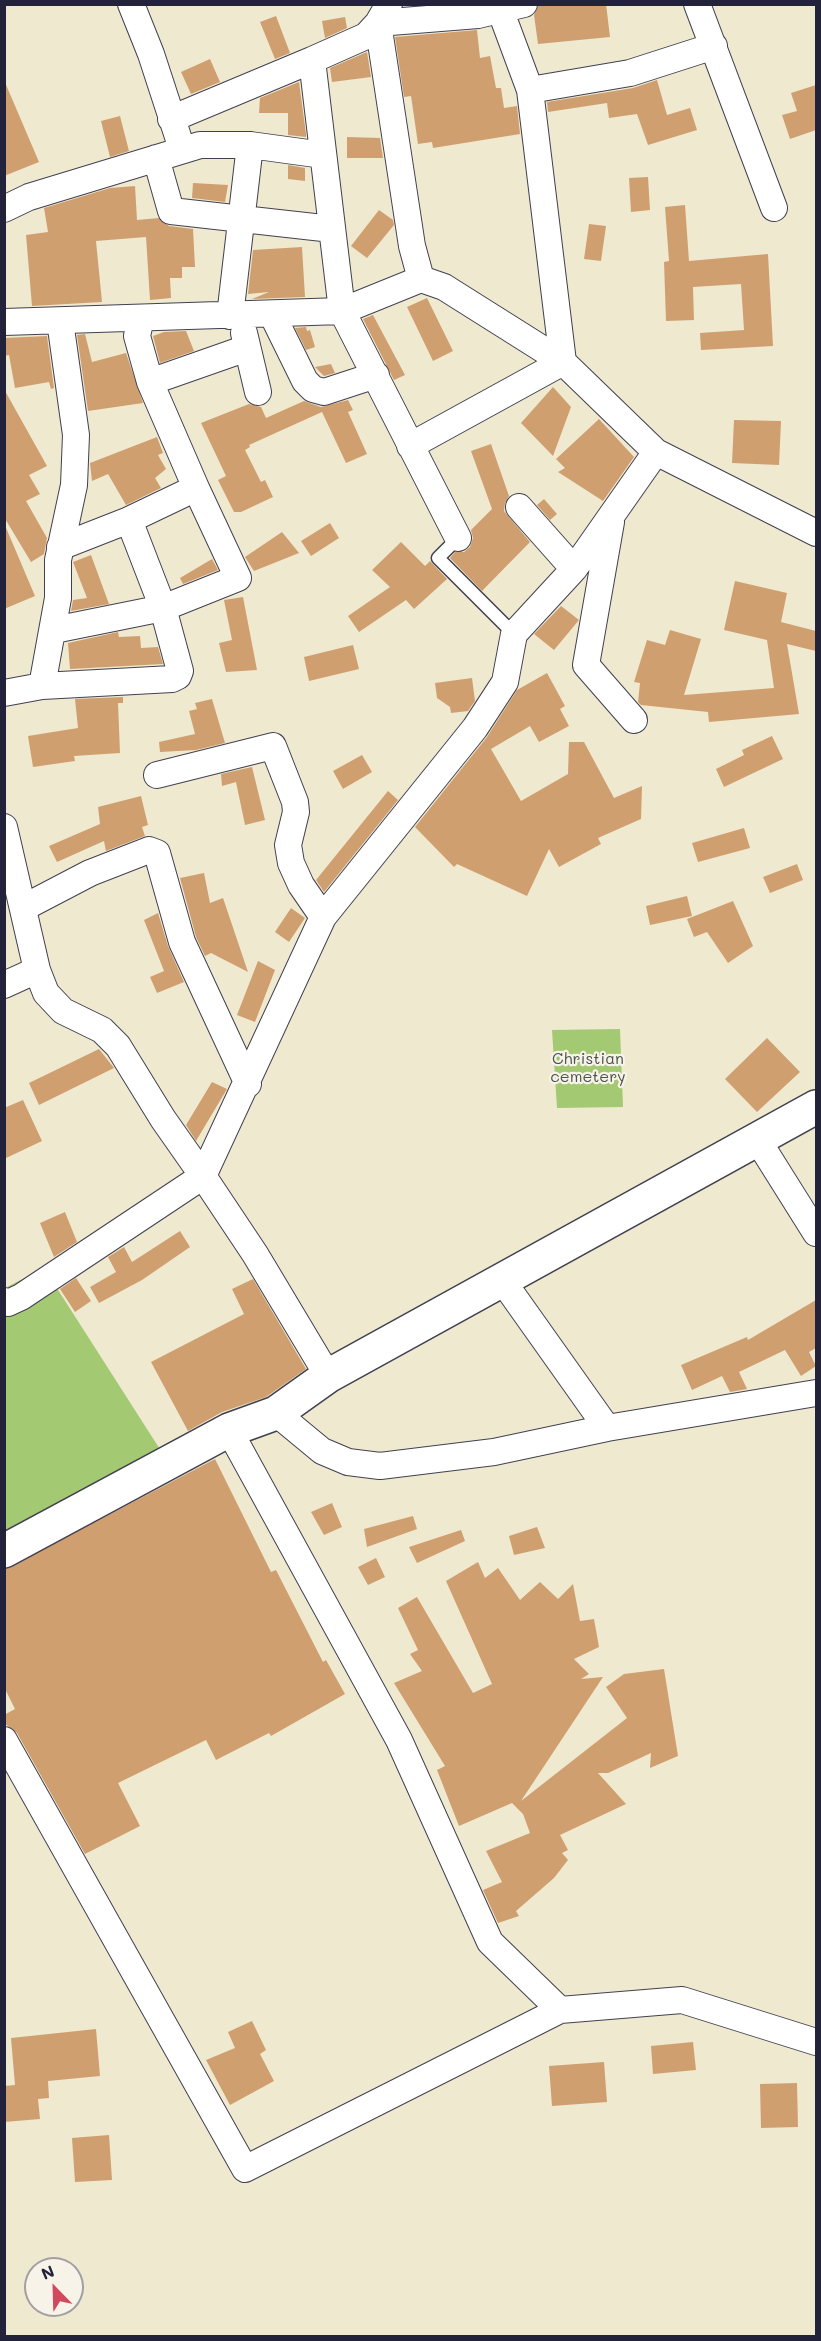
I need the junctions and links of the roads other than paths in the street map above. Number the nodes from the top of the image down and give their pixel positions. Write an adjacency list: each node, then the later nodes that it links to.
1 (131, 4): 8 (street)
2 (697, 4): 5 (street)
3 (494, 9): 4 (street); 7 (street)
4 (384, 14): 6 (street); 17 (street)
5 (714, 46): 7 (street); 13 (street)
6 (312, 60): 8 (street); 11 (street)
7 (530, 90): 25 (street)
8 (171, 119): 10 (street)
9 (249, 145): 10 (street); 11 (street); 15 (street)
10 (182, 149): 12 (street)
11 (323, 155): 16 (street)
12 (156, 158): 14 (street); 15 (street)
13 (774, 208)
14 (4, 209)
15 (239, 220): 16 (street); 20 (street)
16 (332, 229): 18 (street)
17 (421, 279): 18 (street); 25 (street)
18 (342, 311): 19 (street); 26 (street)
19 (272, 314): 20 (street); 26 (street)
20 (236, 316): 21 (street); 24 (street)
21 (141, 318): 22 (street); 27 (street)
22 (60, 321): 23 (street); 37 (street)
23 (4, 322)
24 (247, 348): 27 (street); 28 (street)
25 (563, 362): 29 (street); 30 (street)
26 (376, 375): 29 (street)
27 (150, 382): 31 (street)
28 (258, 392)
29 (410, 446): 36 (street)
30 (656, 452): 33 (street); 35 (street)
31 (196, 488): 34 (street); 39 (street)
32 (519, 507): 38 (street)
33 (613, 513): 38 (street); 44 (street)
34 (129, 520): 37 (street); 39 (street)
35 (816, 533)
36 (458, 538): 41 (lane)
37 (60, 547): 40 (street)
38 (574, 569): 41 (street)
39 (163, 608): 40 (street); 42 (street)
40 (54, 630): 42 (street)
41 (514, 634): 48 (street)
42 (42, 686): 43 (street)
43 (4, 693)
44 (634, 720)
45 (158, 775): 48 (street)
46 (4, 827): 47 (street)
47 (23, 908): 49 (street); 51 (street)
48 (323, 917): 51 (street)
49 (37, 969): 50 (street); 54 (street)
50 (4, 985)
51 (248, 1084): 54 (street)
52 (816, 1107): 53 (street)
53 (757, 1139): 55 (street); 56 (street)
54 (203, 1176): 57 (street); 58 (street)
55 (816, 1233)
56 (502, 1280): 58 (street); 61 (street)
57 (4, 1301)
58 (328, 1376): 60 (street)
59 (816, 1393): 61 (street)
60 (276, 1413): 61 (street); 62 (street)
61 (607, 1428)
62 (229, 1430): 63 (street); 65 (street)
63 (4, 1551)
64 (4, 1740): 65 (street)
65 (560, 2010): 66 (street)
66 (816, 2042)

